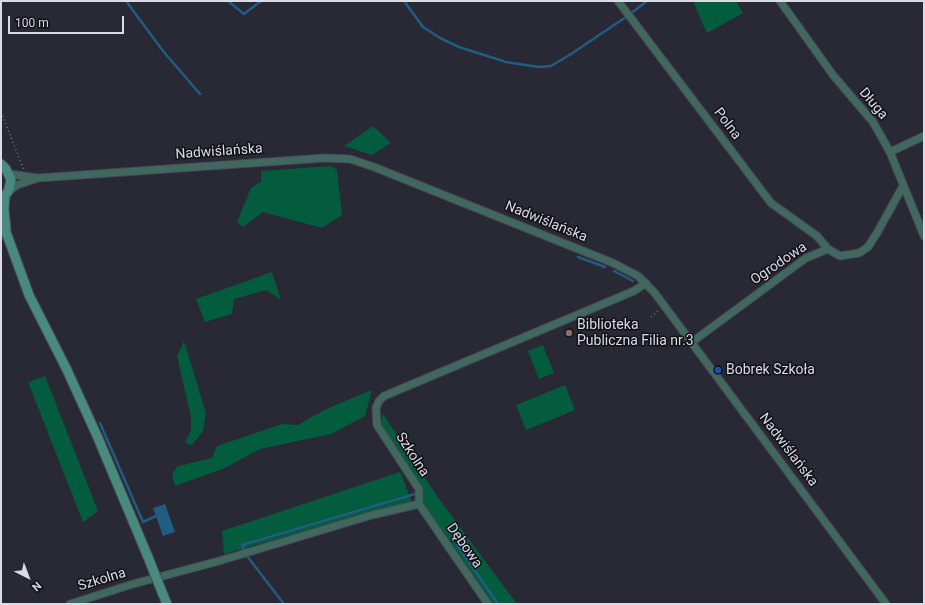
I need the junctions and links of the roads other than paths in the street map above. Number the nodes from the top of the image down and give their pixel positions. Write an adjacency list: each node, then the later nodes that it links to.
1 (618, 1): 13 (street, Polna)
2 (780, 1): 4 (street, Długa)
3 (924, 136): 4 (street)
4 (890, 152): 8 (street, Długa)
5 (1, 164): 6 (main road)
6 (10, 174): 7 (street, Nadwiślańska); 9 (main road)
7 (38, 178): 9 (street, Nadwiślańska); 14 (street, Nadwiślańska)
8 (903, 186): 12 (street, Długa); 13 (street, Ogrodowa)
9 (4, 195): 11 (main road)
10 (1, 223): 11 (main road)
11 (6, 232): 18 (main road, bridge)
12 (924, 236)
13 (828, 249): 15 (street, Ogrodowa)
14 (646, 283): 15 (street, Nadwiślańska); 16 (street, Szkolna)
15 (692, 342): 20 (street, Nadwiślańska)
16 (419, 504): 17 (street, Szkolna); 19 (street, Dębowa)
17 (70, 604)
18 (168, 604)
19 (488, 604)
20 (886, 604)

